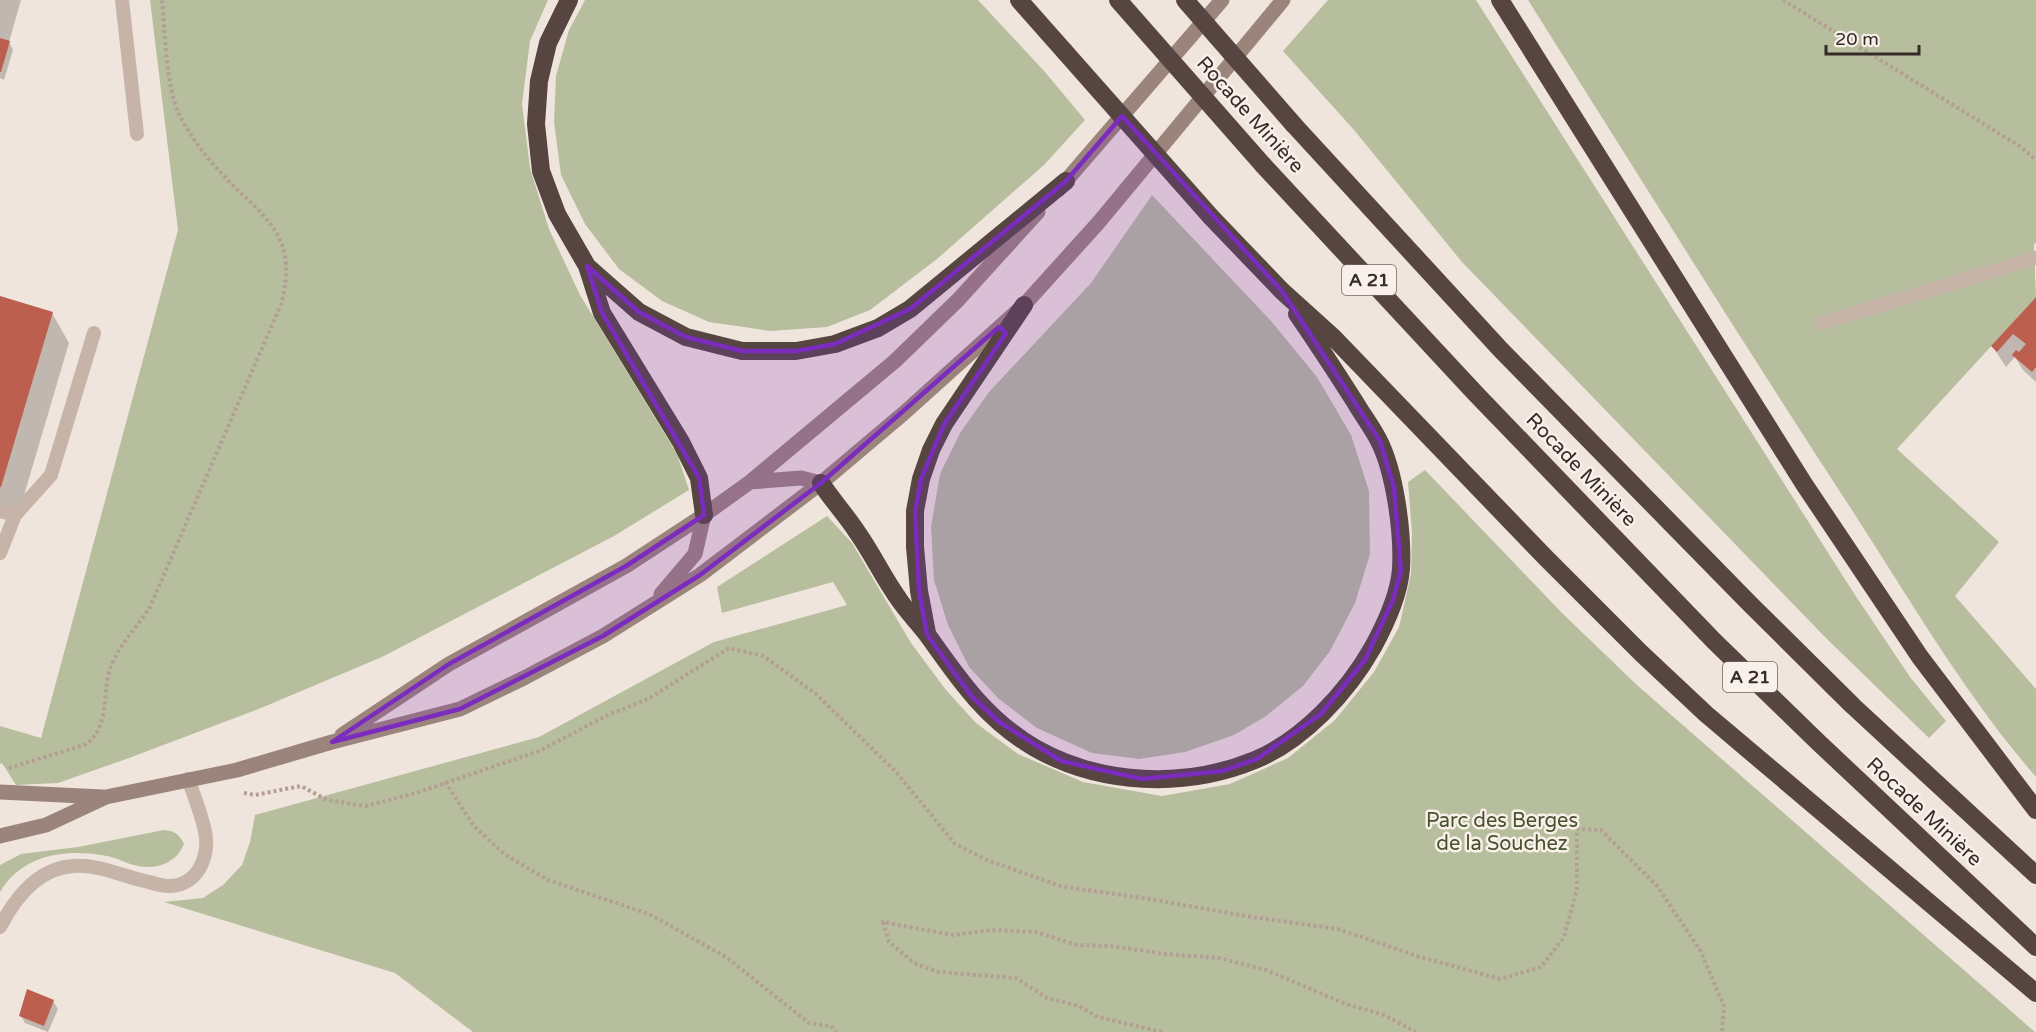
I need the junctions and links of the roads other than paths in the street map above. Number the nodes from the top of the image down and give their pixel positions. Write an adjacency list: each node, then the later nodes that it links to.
1 (122, 0): 9 (lane)
2 (569, 0): 12 (highway)
3 (1019, 0): 13 (highway, bridge)
4 (1118, 0): 33 (highway, Rocade Minière / A 21, bridge)
5 (1185, 0): 31 (highway, Rocade Minière / A 21, bridge)
6 (1221, 0): 10 (main road)
7 (1500, 0): 29 (highway)
8 (1278, 4): 14 (main road)
9 (137, 134)
10 (1066, 181): 12 (highway); 17 (main road)
11 (2036, 258): 15 (lane)
12 (587, 266): 21 (highway)
13 (1282, 291): 24 (highway); 34 (highway)
14 (1024, 305): 18 (main road); 24 (highway)
15 (1822, 323)
16 (94, 333): 20 (lane)
17 (750, 482): 18 (main road); 21 (main road)
18 (821, 483): 23 (main road); 24 (highway)
19 (0, 511): 20 (lane)
20 (15, 515): 22 (lane)
21 (704, 515): 23 (main road); 25 (main road)
22 (0, 553)
23 (651, 605): 25 (main road)
24 (927, 634)
25 (332, 742): 26 (main road)
26 (188, 779): 28 (main road); 32 (lane)
27 (0, 792): 28 (main road)
28 (106, 797): 30 (main road)
29 (2036, 810)
30 (0, 836)
31 (2036, 875)
32 (0, 927)
33 (2036, 947)
34 (2036, 993)

